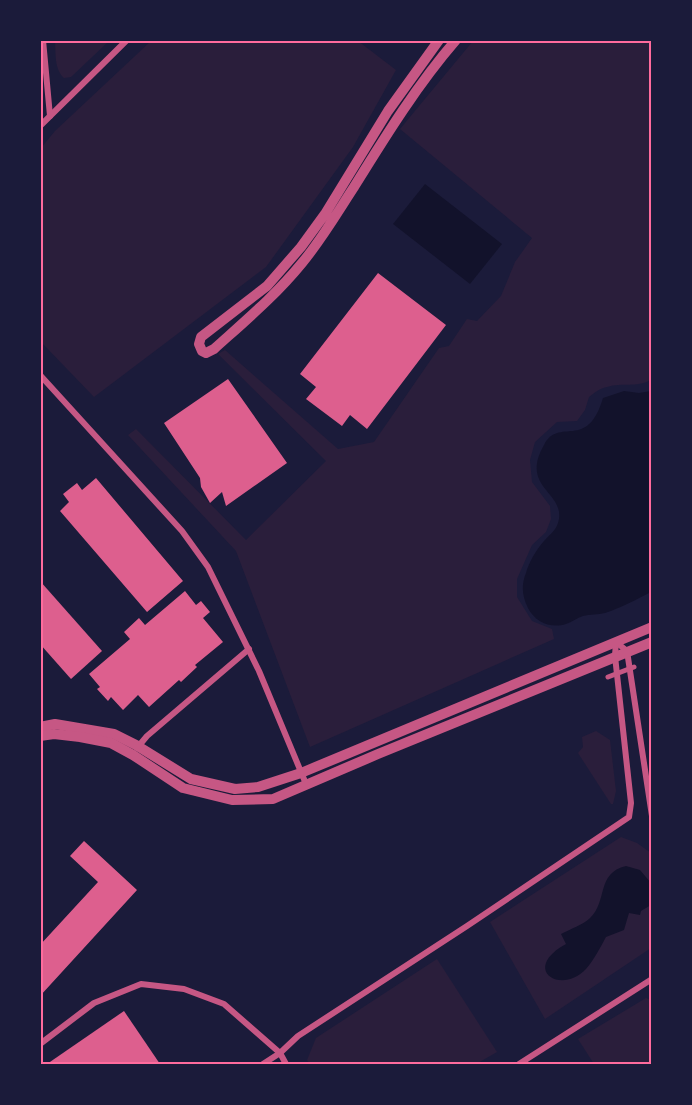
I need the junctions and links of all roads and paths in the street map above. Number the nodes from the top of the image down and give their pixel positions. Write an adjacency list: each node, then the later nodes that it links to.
1 (43, 40): 5 (street)
2 (127, 40): 5 (street)
3 (439, 40): 4 (street)
4 (456, 40)
5 (50, 116): 6 (street)
6 (40, 126)
7 (40, 375): 11 (street)
8 (651, 627): 9 (street)
9 (616, 642): 12 (street); 13 (street); 19 (street)
10 (651, 642): 12 (street)
11 (249, 649): 18 (street); 19 (street)
12 (627, 651): 13 (street); 21 (street)
13 (615, 656): 20 (street); 24 (street)
14 (634, 667): 15 (street)
15 (608, 677)
16 (40, 727): 18 (street)
17 (40, 736): 18 (street)
18 (136, 750): 19 (street); 20 (street)
19 (301, 773): 20 (street)
20 (306, 784)
21 (651, 816)
22 (651, 979): 27 (street)
23 (40, 1044): 24 (street)
24 (280, 1053): 25 (street); 26 (street)
25 (263, 1065)
26 (286, 1065)
27 (519, 1065)

